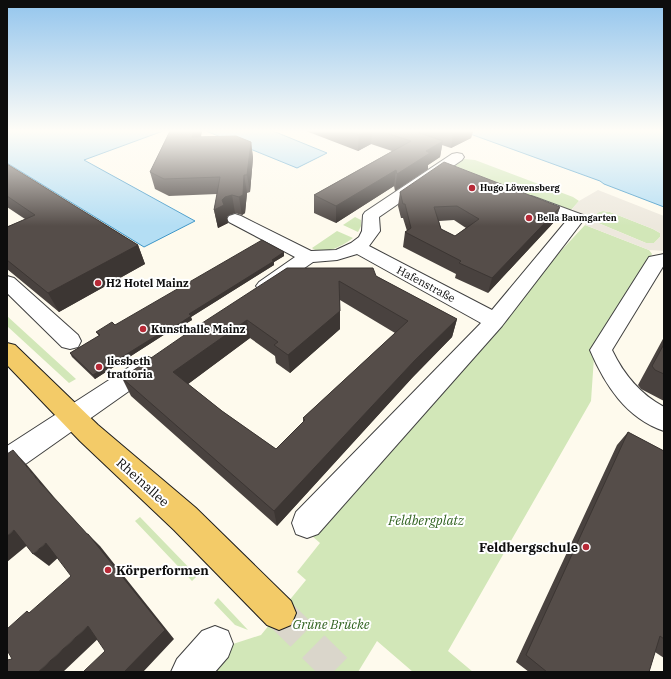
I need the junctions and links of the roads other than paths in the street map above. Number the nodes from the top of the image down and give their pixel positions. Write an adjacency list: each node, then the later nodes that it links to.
1 (449, 163): 4 (street)
2 (520, 196): 9 (street)
3 (235, 219): 5 (street)
4 (357, 247): 5 (street); 9 (street, Hafenstraße)
5 (308, 257): 8 (street)
6 (664, 259): 14 (street)
7 (10, 285): 10 (street)
8 (249, 297)
9 (494, 321): 16 (street)
10 (70, 341)
11 (7, 351): 13 (main road, Rheinallee)
12 (164, 355): 13 (street)
13 (73, 416): 15 (street); 17 (main road, Rheinallee)
14 (664, 420)
15 (7, 461)
16 (307, 523)
17 (279, 613)
18 (215, 644): 19 (street)
19 (190, 672)

